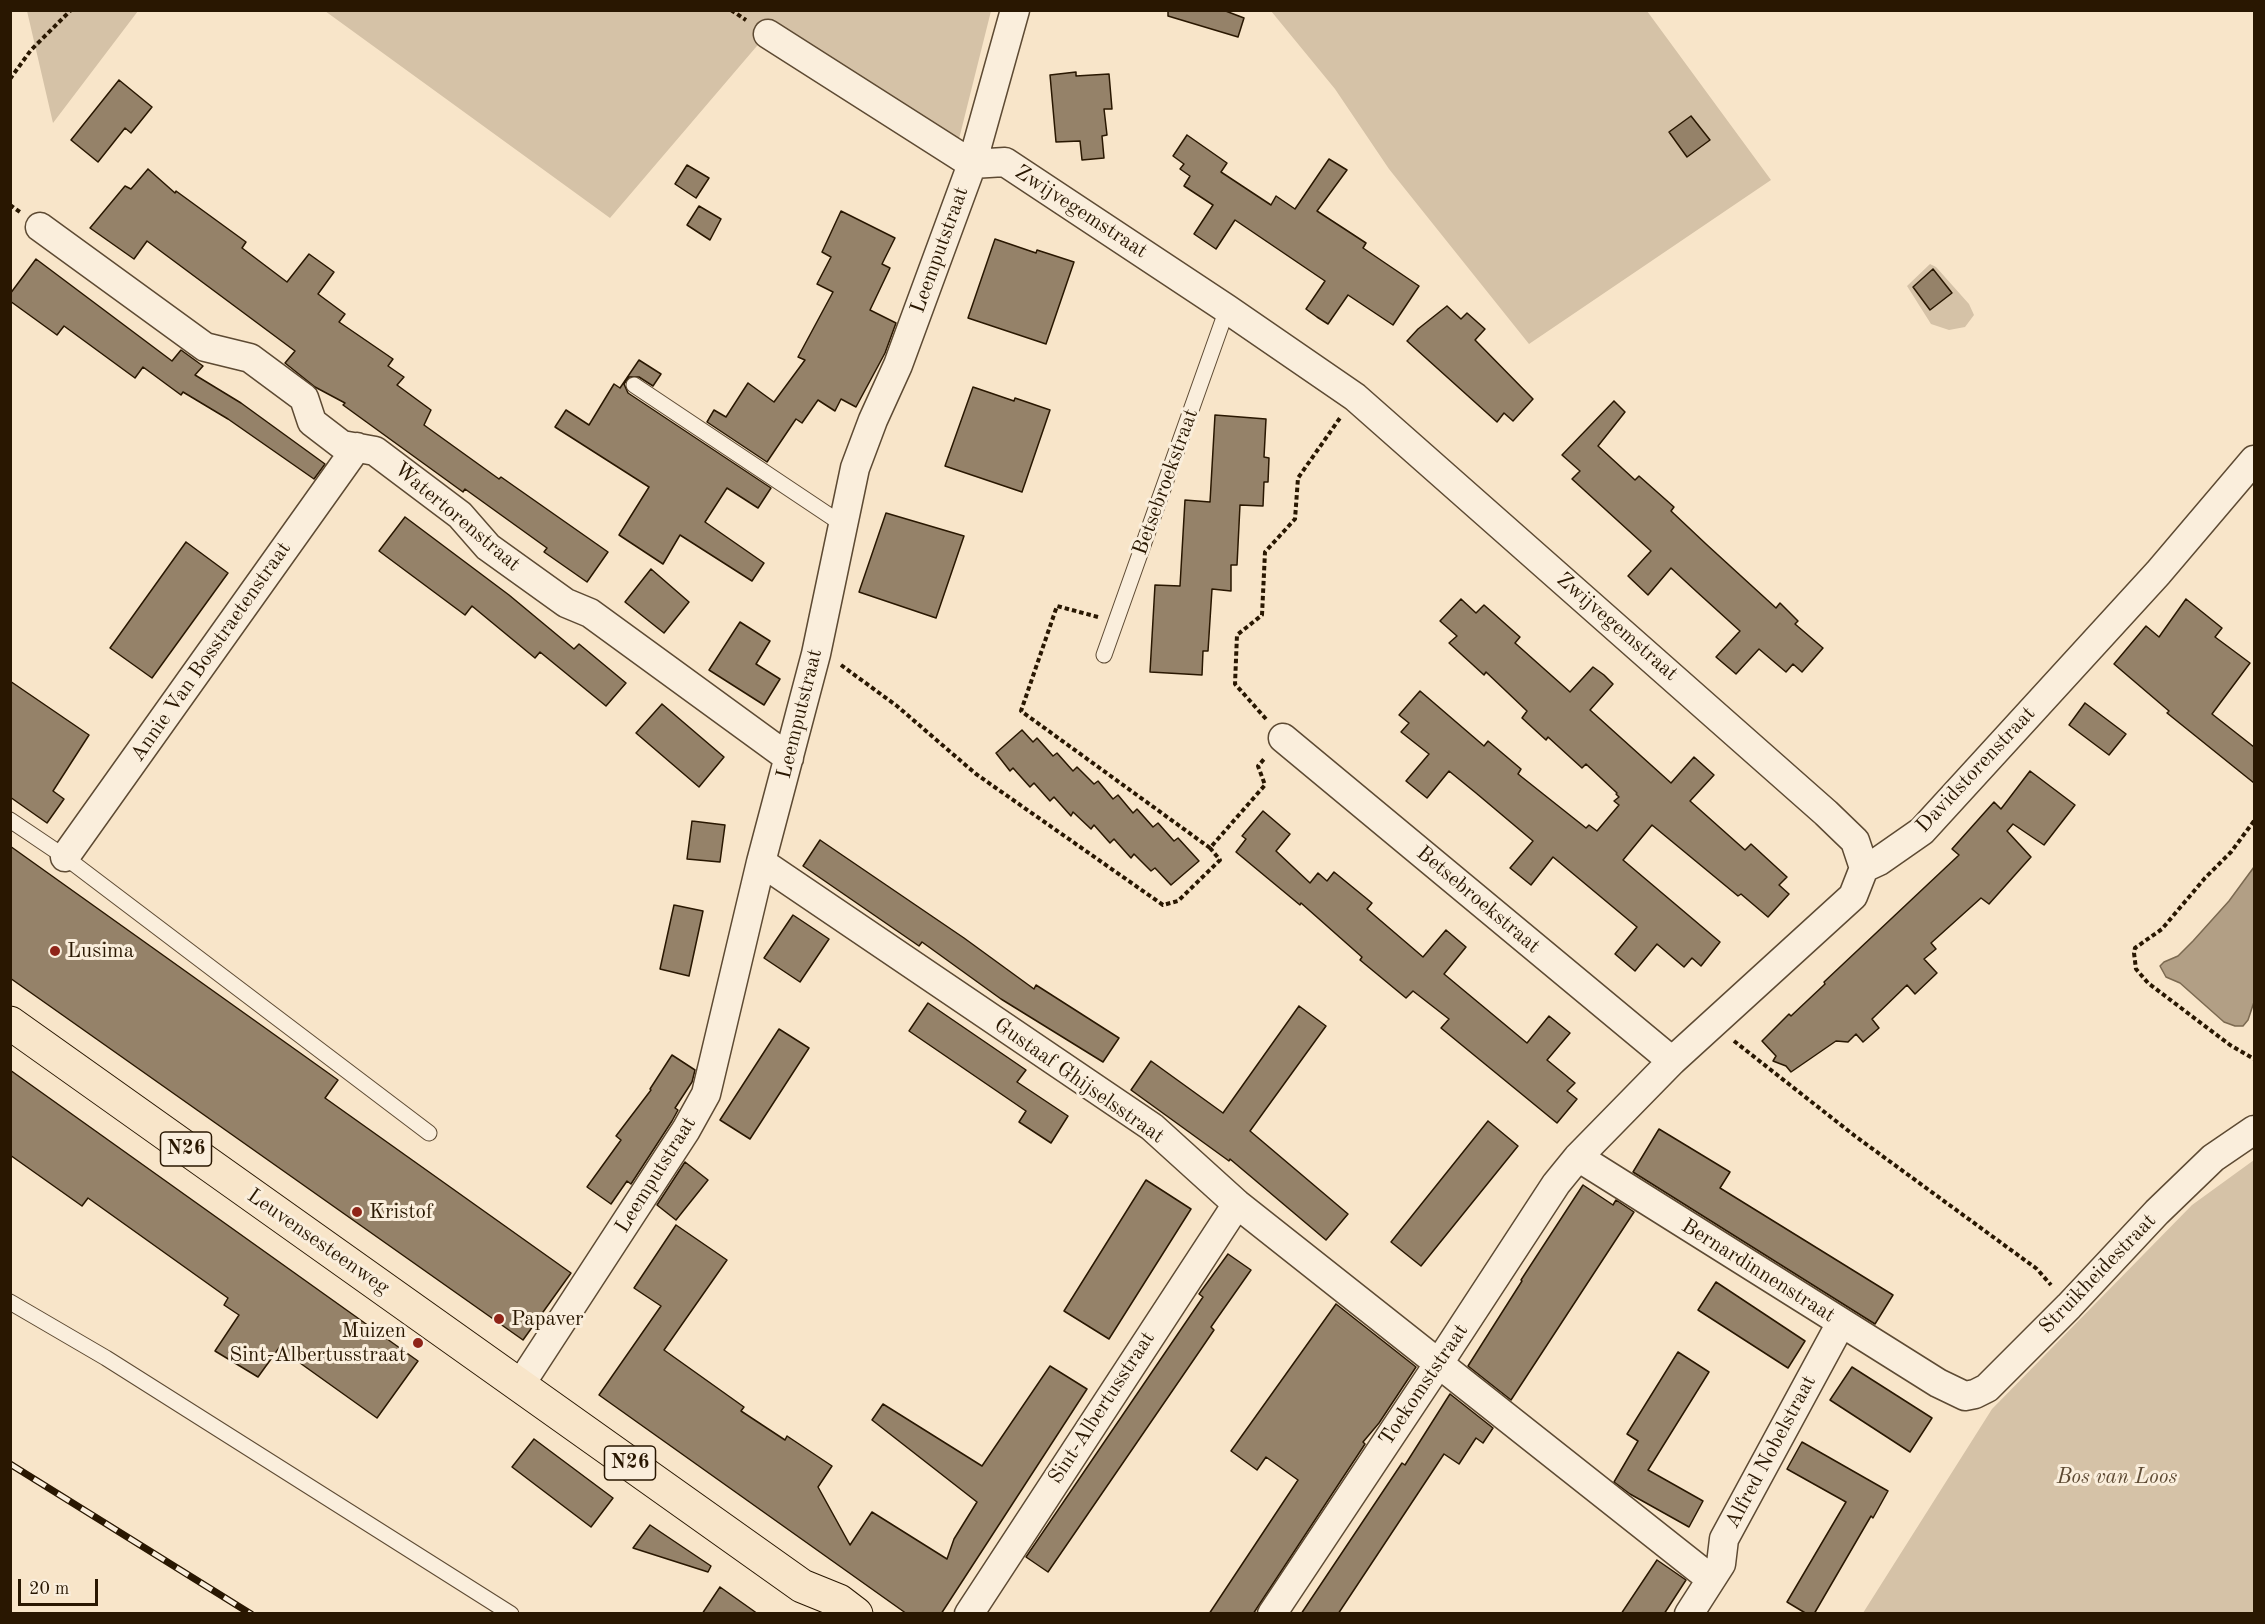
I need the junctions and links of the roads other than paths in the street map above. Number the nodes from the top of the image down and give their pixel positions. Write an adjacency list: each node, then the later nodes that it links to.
1 (1015, 10): 3 (street, Leemputstraat)
2 (768, 34): 3 (street)
3 (972, 164): 5 (street, Zwijvegemstraat); 9 (street, Leemputstraat)
4 (40, 226): 7 (street, Watertorenstraat)
5 (1227, 309): 10 (lane, Betsebroekstraat); 16 (street, Zwijvegemstraat)
6 (634, 385): 9 (lane)
7 (357, 447): 12 (street, Watertorenstraat); 14 (street, Annie Van Bosstraetenstraat)
8 (2254, 460): 16 (street, Davidstorenstraat)
9 (842, 524): 12 (street, Leemputstraat)
10 (1104, 655)
11 (1283, 738): 18 (street, Betsebroekstraat)
12 (789, 758): 15 (street, Leemputstraat)
13 (10, 820): 14 (lane)
14 (65, 857): 20 (lane)
15 (761, 862): 22 (street, Gustaaf Ghijselsstraat); 27 (street, Leemputstraat)
16 (1863, 868): 18 (street)
17 (10, 1023): 27 (main road, Leuvensesteenweg / N26)
18 (1672, 1061): 21 (street)
19 (2254, 1130): 26 (street, Struikheidestraat)
20 (429, 1132)
21 (1578, 1158): 24 (street, Bernardinnenstraat); 25 (street, Toekomststraat)
22 (1237, 1204): 25 (street, Gustaaf Ghijselsstraat); 33 (street, Sint-Albertusstraat)
23 (10, 1302): 30 (lane)
24 (1841, 1323): 26 (street, Bernardinnenstraat); 28 (street, Alfred Nobelstraat)
25 (1439, 1363): 28 (street, Gustaaf Ghijselsstraat); 34 (street, Toekomststraat)
26 (1938, 1383)
27 (520, 1385): 29 (main road, Leuvensesteenweg / N26)
28 (1711, 1579): 35 (street, Alfred Nobelstraat)
29 (802, 1586): 31 (main road, Leuvensesteenweg / N26); 32 (main road, Leuvensesteenweg / N26)
30 (511, 1614)
31 (825, 1614)
32 (856, 1614)
33 (969, 1614)
34 (1272, 1614)
35 (1689, 1614)

